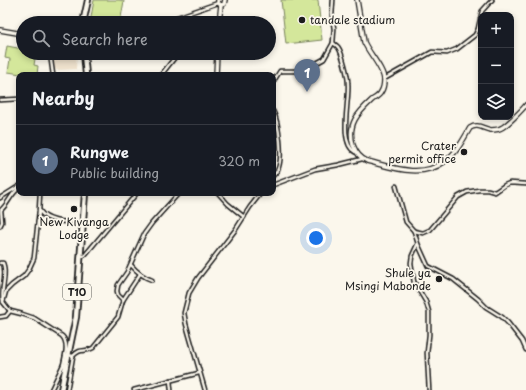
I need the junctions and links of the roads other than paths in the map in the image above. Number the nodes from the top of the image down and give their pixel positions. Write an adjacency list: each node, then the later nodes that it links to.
1 (88, 0): 7 (highway)
2 (225, 0): 6 (main road)
3 (333, 0): 12 (street)
4 (357, 0): 22 (main road)
5 (492, 0): 22 (street)
6 (219, 3): 8 (street); 9 (main road)
7 (85, 16)
8 (181, 16)
9 (220, 16)
10 (0, 30): 11 (main road)
11 (16, 33)
12 (333, 43): 21 (street); 27 (street)
13 (51, 60): 17 (street)
14 (85, 60): 18 (highway)
15 (173, 60): 19 (street)
16 (217, 60): 20 (main road)
17 (53, 72)
18 (86, 72)
19 (163, 72)
20 (216, 72)
21 (276, 77)
22 (384, 79): 27 (main road)
23 (16, 99): 24 (street)
24 (0, 100)
25 (526, 106): 28 (main road)
26 (276, 119): 29 (street)
27 (356, 152): 28 (main road)
28 (362, 159): 30 (street)
29 (276, 173)
30 (276, 184)
31 (526, 184): 46 (street)
32 (396, 186): 46 (street)
33 (16, 189): 41 (street)
34 (16, 190): 45 (street)
35 (40, 196): 42 (street)
36 (85, 196): 44 (highway, T10)
37 (135, 196): 48 (street)
38 (175, 196): 50 (street)
39 (221, 196): 43 (street)
40 (259, 196): 43 (street)
41 (0, 198)
42 (39, 211): 44 (street); 54 (street)
43 (244, 217): 60 (street)
44 (82, 223): 48 (highway, T10)
45 (0, 226)
46 (414, 231): 47 (street)
47 (418, 244): 57 (street); 69 (street)
48 (80, 258): 58 (highway, T10)
49 (0, 263): 54 (street)
50 (131, 265): 51 (street); 53 (street)
51 (140, 274): 52 (street); 53 (street)
52 (152, 280)
53 (123, 300): 58 (street)
54 (3, 302): 55 (street)
55 (10, 312): 56 (street); 59 (street)
56 (0, 317)
57 (526, 350)
58 (71, 355): 59 (highway, T10); 65 (street)
59 (64, 365): 63 (street); 64 (highway, T10)
60 (200, 373): 61 (street); 68 (street)
61 (170, 380): 62 (street); 67 (street)
62 (139, 389): 66 (street)
63 (51, 390)
64 (60, 390)
65 (67, 390)
66 (134, 390)
67 (171, 390)
68 (205, 390)
69 (429, 390)

